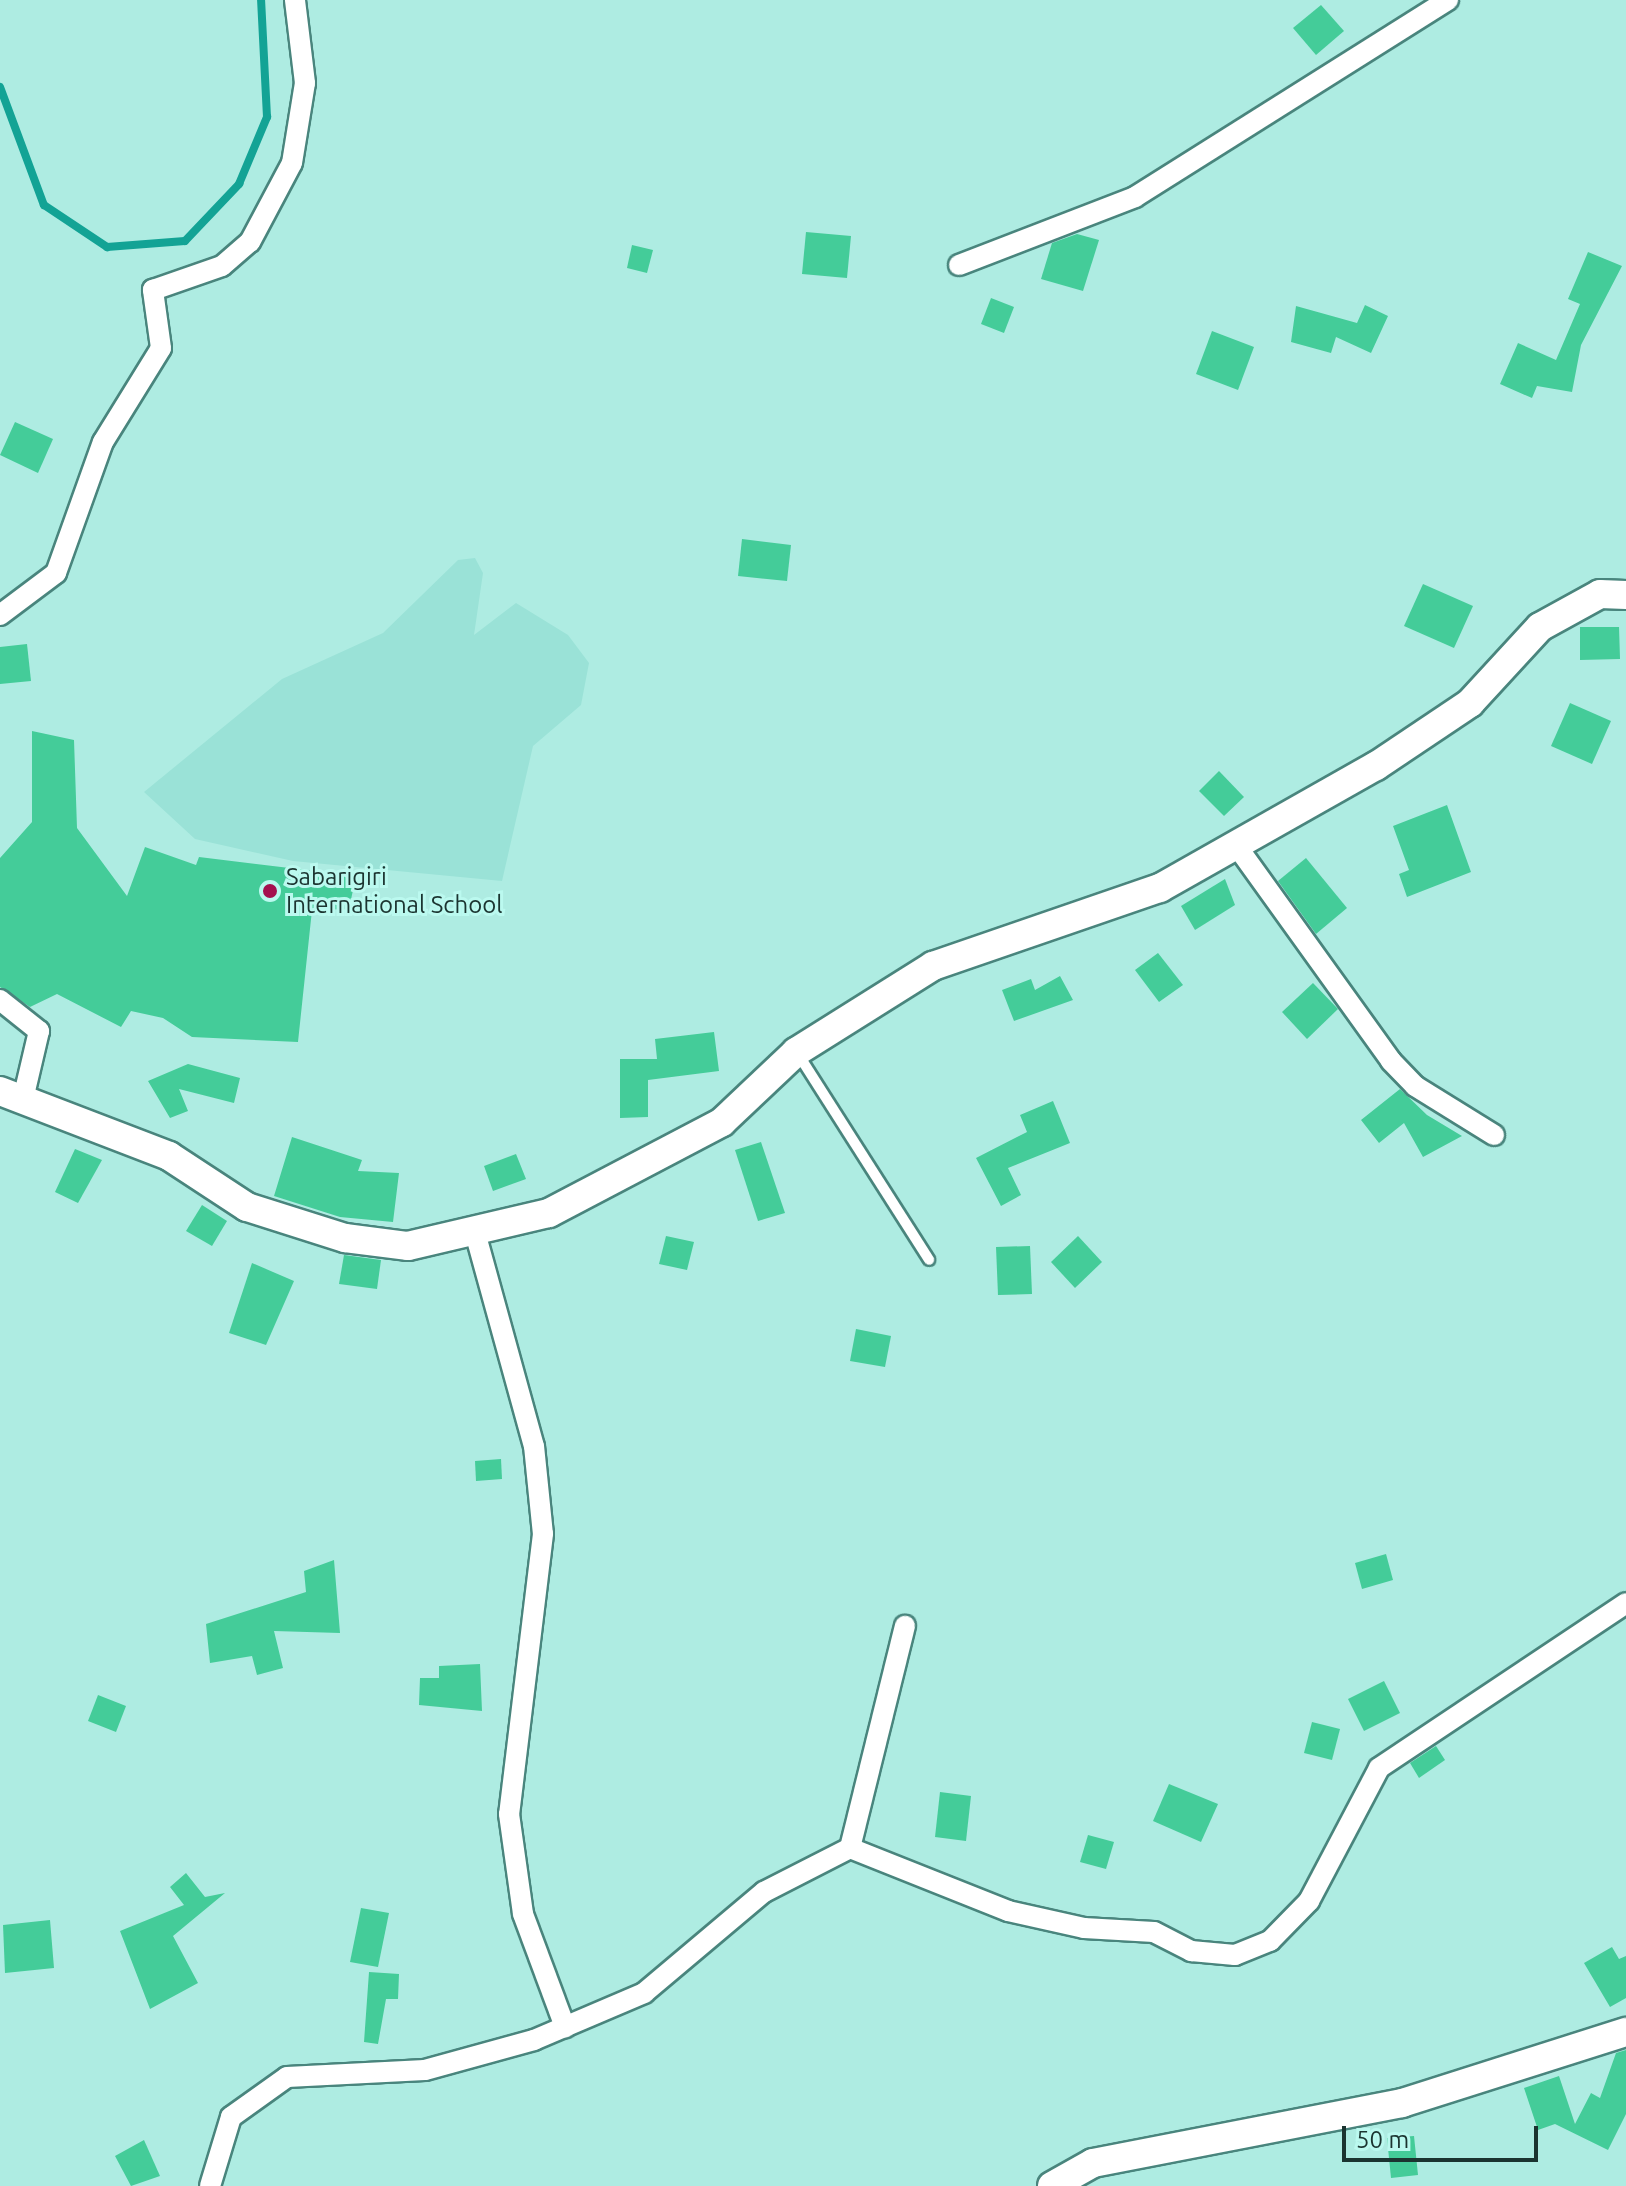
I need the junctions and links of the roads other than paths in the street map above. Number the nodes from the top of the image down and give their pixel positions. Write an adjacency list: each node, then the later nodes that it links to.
1 (295, 0): 5 (street)
2 (1448, 0): 3 (street)
3 (959, 265)
4 (1626, 595): 6 (main road)
5 (0, 615)
6 (1236, 845): 8 (main road); 10 (street)
7 (0, 1000): 9 (street)
8 (796, 1052): 11 (main road); 12 (lane)
9 (11, 1095): 11 (main road)
10 (1494, 1135)
11 (476, 1236): 16 (street)
12 (929, 1260)
13 (1626, 1603): 15 (street)
14 (905, 1626): 15 (street)
15 (850, 1848): 16 (street)
16 (565, 2027): 18 (street)
17 (1626, 2032): 19 (main road)
18 (210, 2186)
19 (1052, 2186)

